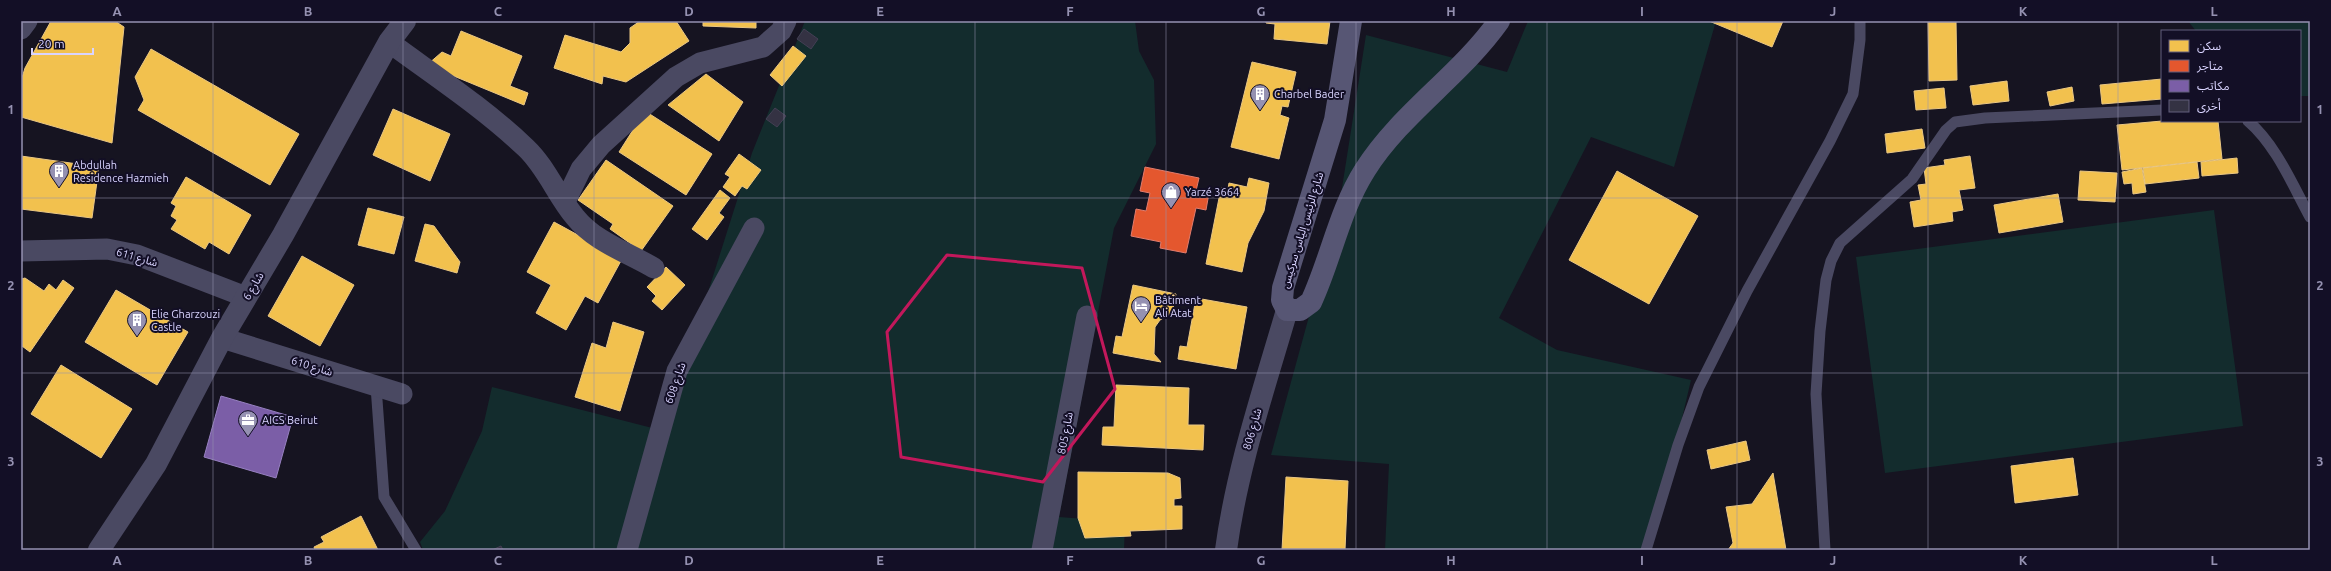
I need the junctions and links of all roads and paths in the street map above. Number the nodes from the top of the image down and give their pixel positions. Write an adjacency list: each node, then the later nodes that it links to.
1 (27, 21): 7 (street)
2 (405, 21): 8 (street, شارع 6)
3 (786, 21): 11 (street)
4 (1351, 21): 17 (main road, شارع الرئيس إلياس سركيس)
5 (1499, 21): 17 (main road)
6 (1860, 21): 27 (lane)
7 (21, 30)
8 (389, 42): 11 (street); 16 (street, شارع 6)
9 (2161, 110): 28 (lane)
10 (2249, 122): 12 (lane)
11 (565, 202): 15 (street)
12 (2310, 217)
13 (754, 228): 24 (street, شارع 608)
14 (21, 251): 16 (street, شارع 611)
15 (654, 268)
16 (246, 297): 19 (street, شارع 6)
17 (1287, 310): 26 (street, شارع 806)
18 (1087, 316): 25 (street, شارع 805)
19 (222, 338): 20 (street, شارع 610); 22 (street, شارع 6)
20 (376, 386): 21 (street, شارع 610); 23 (lane)
21 (402, 394)
22 (99, 550)
23 (416, 550)
24 (627, 550)
25 (1042, 550)
26 (1226, 550)
27 (1646, 550)
28 (1825, 550)

